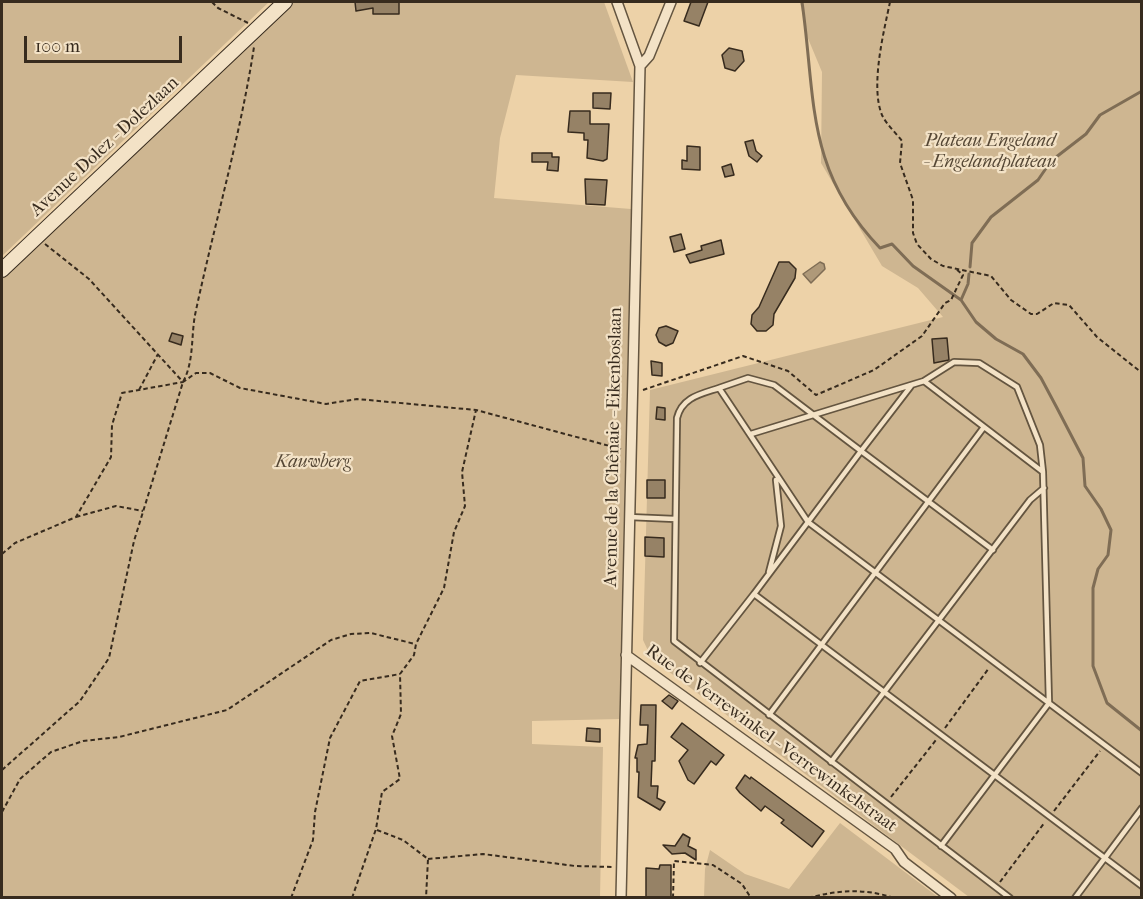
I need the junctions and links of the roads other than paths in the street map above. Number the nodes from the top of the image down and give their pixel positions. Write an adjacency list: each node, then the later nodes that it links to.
1 (285, 2): 5 (street, Avenue Dolez - Dolezlaan)
2 (617, 2): 4 (street, Avenue de la Chênaie - Eikenboslaan)
3 (671, 2): 4 (street)
4 (639, 66): 17 (street, Avenue de la Chênaie - Eikenboslaan)
5 (2, 270)
6 (924, 381): 7 (lane); 10 (lane); 13 (lane)
7 (912, 385): 9 (lane); 12 (lane)
8 (719, 388): 9 (lane); 11 (lane); 18 (lane)
9 (814, 414): 11 (lane); 12 (lane)
10 (984, 427): 13 (lane); 16 (lane)
11 (751, 434): 14 (lane)
12 (861, 451): 16 (lane); 19 (lane)
13 (1043, 472): 15 (lane)
14 (776, 478): 19 (lane); 22 (lane)
15 (1044, 488): 20 (lane); 29 (lane)
16 (928, 501): 20 (lane); 21 (lane)
17 (628, 517): 18 (lane); 26 (street, Avenue de la Chênaie - Eikenboslaan)
18 (675, 519): 27 (lane)
19 (808, 522): 21 (lane); 22 (lane)
20 (993, 550): 24 (lane)
21 (875, 574): 24 (lane); 25 (lane)
22 (767, 576): 23 (lane)
23 (754, 594): 25 (lane); 27 (lane)
24 (938, 622): 28 (lane); 29 (lane)
25 (821, 644): 28 (lane); 30 (lane)
26 (626, 655): 38 (street, Avenue de la Chênaie - Eikenboslaan); 39 (street, Rue de Verrewinkel - Verrewinkelstraat)
27 (700, 663): 30 (lane)
28 (885, 692): 31 (lane); 33 (lane)
29 (1049, 703): 32 (lane); 33 (lane)
30 (769, 715): 31 (lane)
31 (831, 762): 35 (lane)
32 (1142, 773)
33 (995, 775): 35 (lane); 36 (lane)
34 (1142, 808): 36 (lane)
35 (941, 846): 40 (lane)
36 (1105, 858): 37 (lane); 41 (lane)
37 (1142, 886)
38 (621, 897)
39 (951, 897)
40 (1010, 897)
41 (1075, 897)

